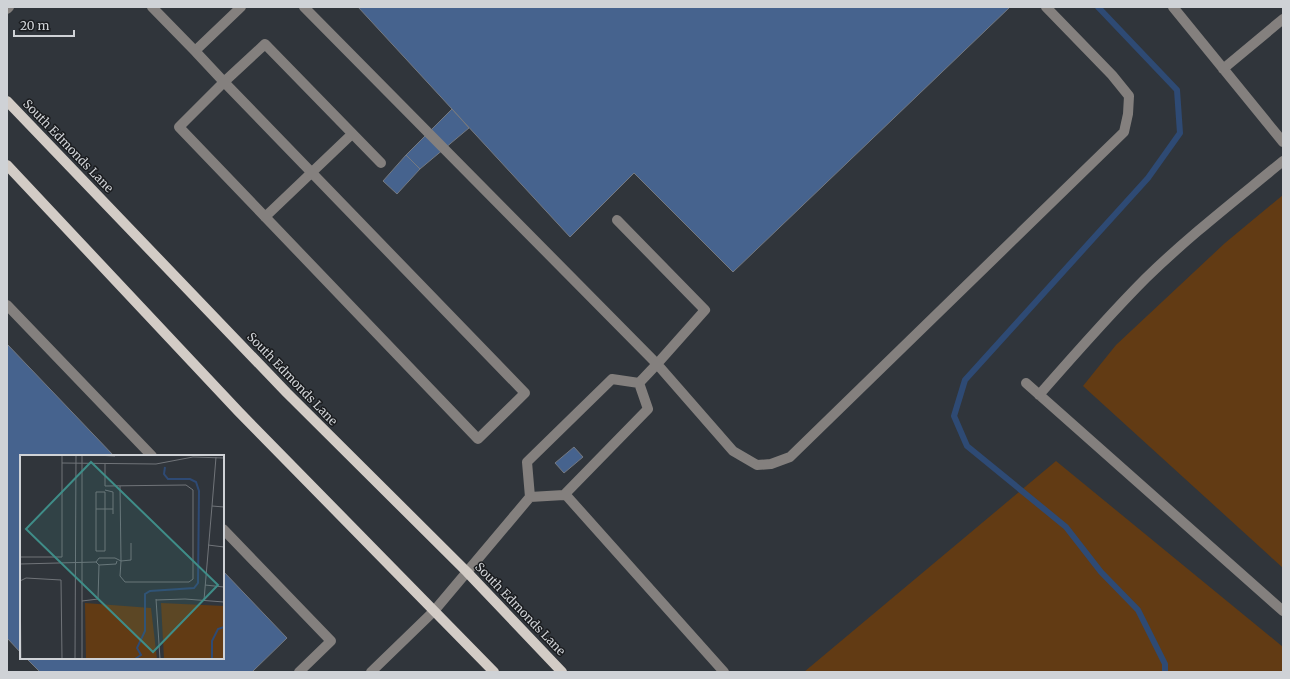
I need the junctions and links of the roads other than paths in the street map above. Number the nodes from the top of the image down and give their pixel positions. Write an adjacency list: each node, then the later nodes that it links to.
1 (9, 7): 7 (street)
2 (152, 7): 9 (street)
3 (241, 7): 9 (street)
4 (304, 7): 22 (street)
5 (1046, 7): 22 (street)
6 (1173, 7): 10 (street)
7 (7, 9)
8 (1283, 19): 10 (street)
9 (195, 51): 11 (street)
10 (1223, 69): 14 (street)
11 (224, 82): 13 (street); 18 (street); 19 (street)
12 (7, 101): 30 (main road, South Edmonds Lane)
13 (352, 134): 16 (street); 18 (street)
14 (1283, 142)
15 (1283, 161): 25 (street)
16 (381, 163)
17 (7, 165): 31 (main road)
18 (312, 172): 19 (street); 19 (street)
19 (265, 217)
20 (617, 220): 22 (street)
21 (7, 305): 26 (street)
22 (657, 364): 23 (street)
23 (639, 383): 27 (street); 28 (street)
24 (1026, 383): 25 (street)
25 (1039, 395): 32 (street)
26 (151, 455)
27 (565, 494): 28 (street); 37 (street)
28 (530, 497): 30 (street)
29 (224, 530): 33 (street)
30 (467, 572): 31 (street); 36 (main road, South Edmonds Lane)
31 (434, 611): 34 (street); 35 (main road)
32 (1283, 611)
33 (299, 672)
34 (371, 672)
35 (494, 672)
36 (562, 672)
37 (724, 672)

